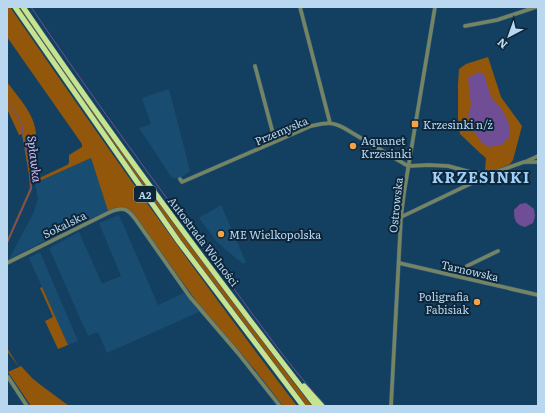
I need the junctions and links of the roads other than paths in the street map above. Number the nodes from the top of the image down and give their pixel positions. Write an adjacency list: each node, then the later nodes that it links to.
1 (15, 7): 28 (highway, Autostrada Wolności / A2)
2 (23, 7): 24 (highway, Autostrada Wolności / A2)
3 (300, 7): 8 (street)
4 (435, 7): 13 (street, Ostrowska)
5 (536, 7): 6 (street)
6 (464, 26)
7 (255, 66): 9 (street)
8 (330, 123): 9 (street, Przemyska); 13 (street)
9 (275, 141): 16 (street, Przemyska)
10 (538, 156): 11 (street)
11 (524, 162): 12 (street); 15 (street)
12 (538, 162)
13 (408, 166): 14 (street); 18 (street, Ostrowska)
14 (474, 173): 15 (street); 17 (street)
15 (493, 173): 17 (street)
16 (180, 179)
17 (476, 182): 18 (street)
18 (401, 217): 21 (street, Ostrowska)
19 (498, 251): 22 (street)
20 (7, 263): 27 (street, Sokalska)
21 (399, 263): 22 (street, Tarnowska); 31 (street, Ostrowska)
22 (462, 277): 23 (street, Tarnowska)
23 (538, 295)
24 (280, 360): 29 (highway, Autostrada Wolności / A2); 30 (highway)
25 (7, 377): 26 (street)
26 (27, 406)
27 (280, 406)
28 (303, 406)
29 (316, 406)
30 (322, 406)
31 (391, 406)

